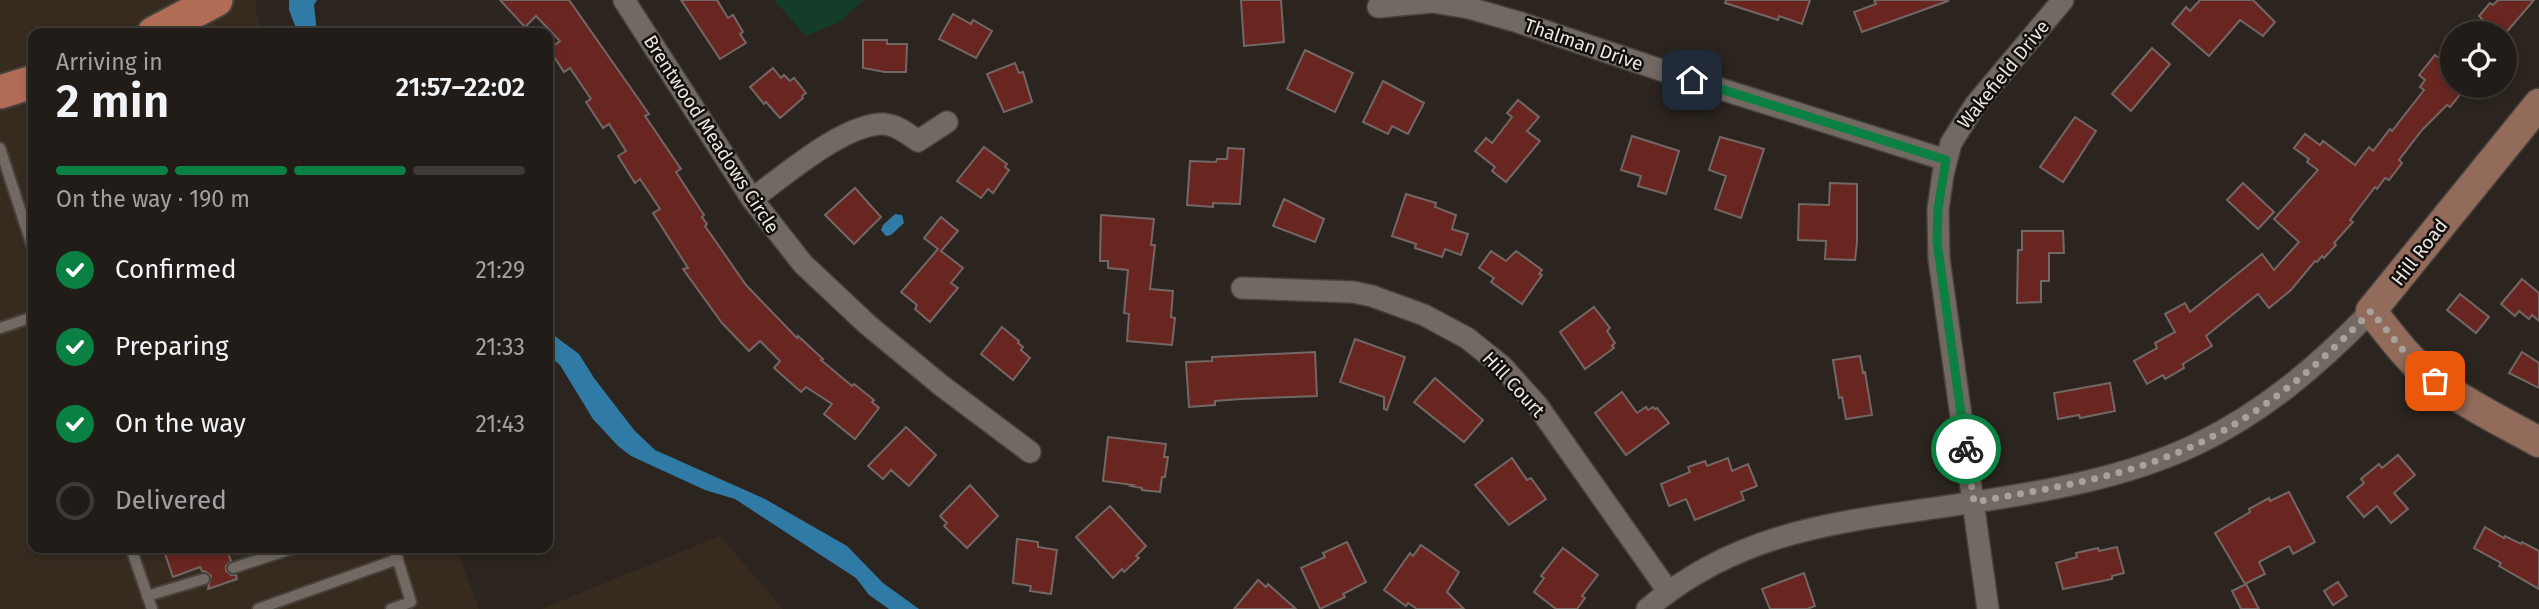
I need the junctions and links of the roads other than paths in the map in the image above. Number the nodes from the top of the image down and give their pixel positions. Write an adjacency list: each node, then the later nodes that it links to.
1 (216, 0): 5 (main road)
2 (624, 0): 12 (street, Brentwood Meadows Circle)
3 (2063, 0): 11 (street, Wakefield Drive)
4 (1378, 7): 11 (street, Thalman Drive)
5 (163, 28)
6 (28, 84): 7 (main road)
7 (0, 92)
8 (2539, 104): 15 (street, Hill Road)
9 (947, 122): 12 (street)
10 (0, 148): 13 (lane)
11 (1946, 160): 20 (street, Wakefield Drive)
12 (752, 199): 19 (street, Brentwood Meadows Circle)
13 (28, 234)
14 (1241, 288): 26 (street, Hill Court)
15 (2371, 311): 18 (street); 20 (street, Hill Road)
16 (28, 319): 17 (lane)
17 (0, 328)
18 (2539, 442)
19 (1030, 452)
20 (1974, 502): 26 (street); 32 (street, Wakefield Drive)
21 (133, 553): 27 (lane)
22 (279, 553): 24 (lane)
23 (396, 553): 29 (lane); 30 (lane)
24 (233, 568)
25 (205, 579): 27 (lane)
26 (1668, 591): 31 (street)
27 (148, 596): 28 (lane)
28 (152, 609)
29 (258, 609)
30 (391, 609)
31 (1647, 609)
32 (1988, 609)

